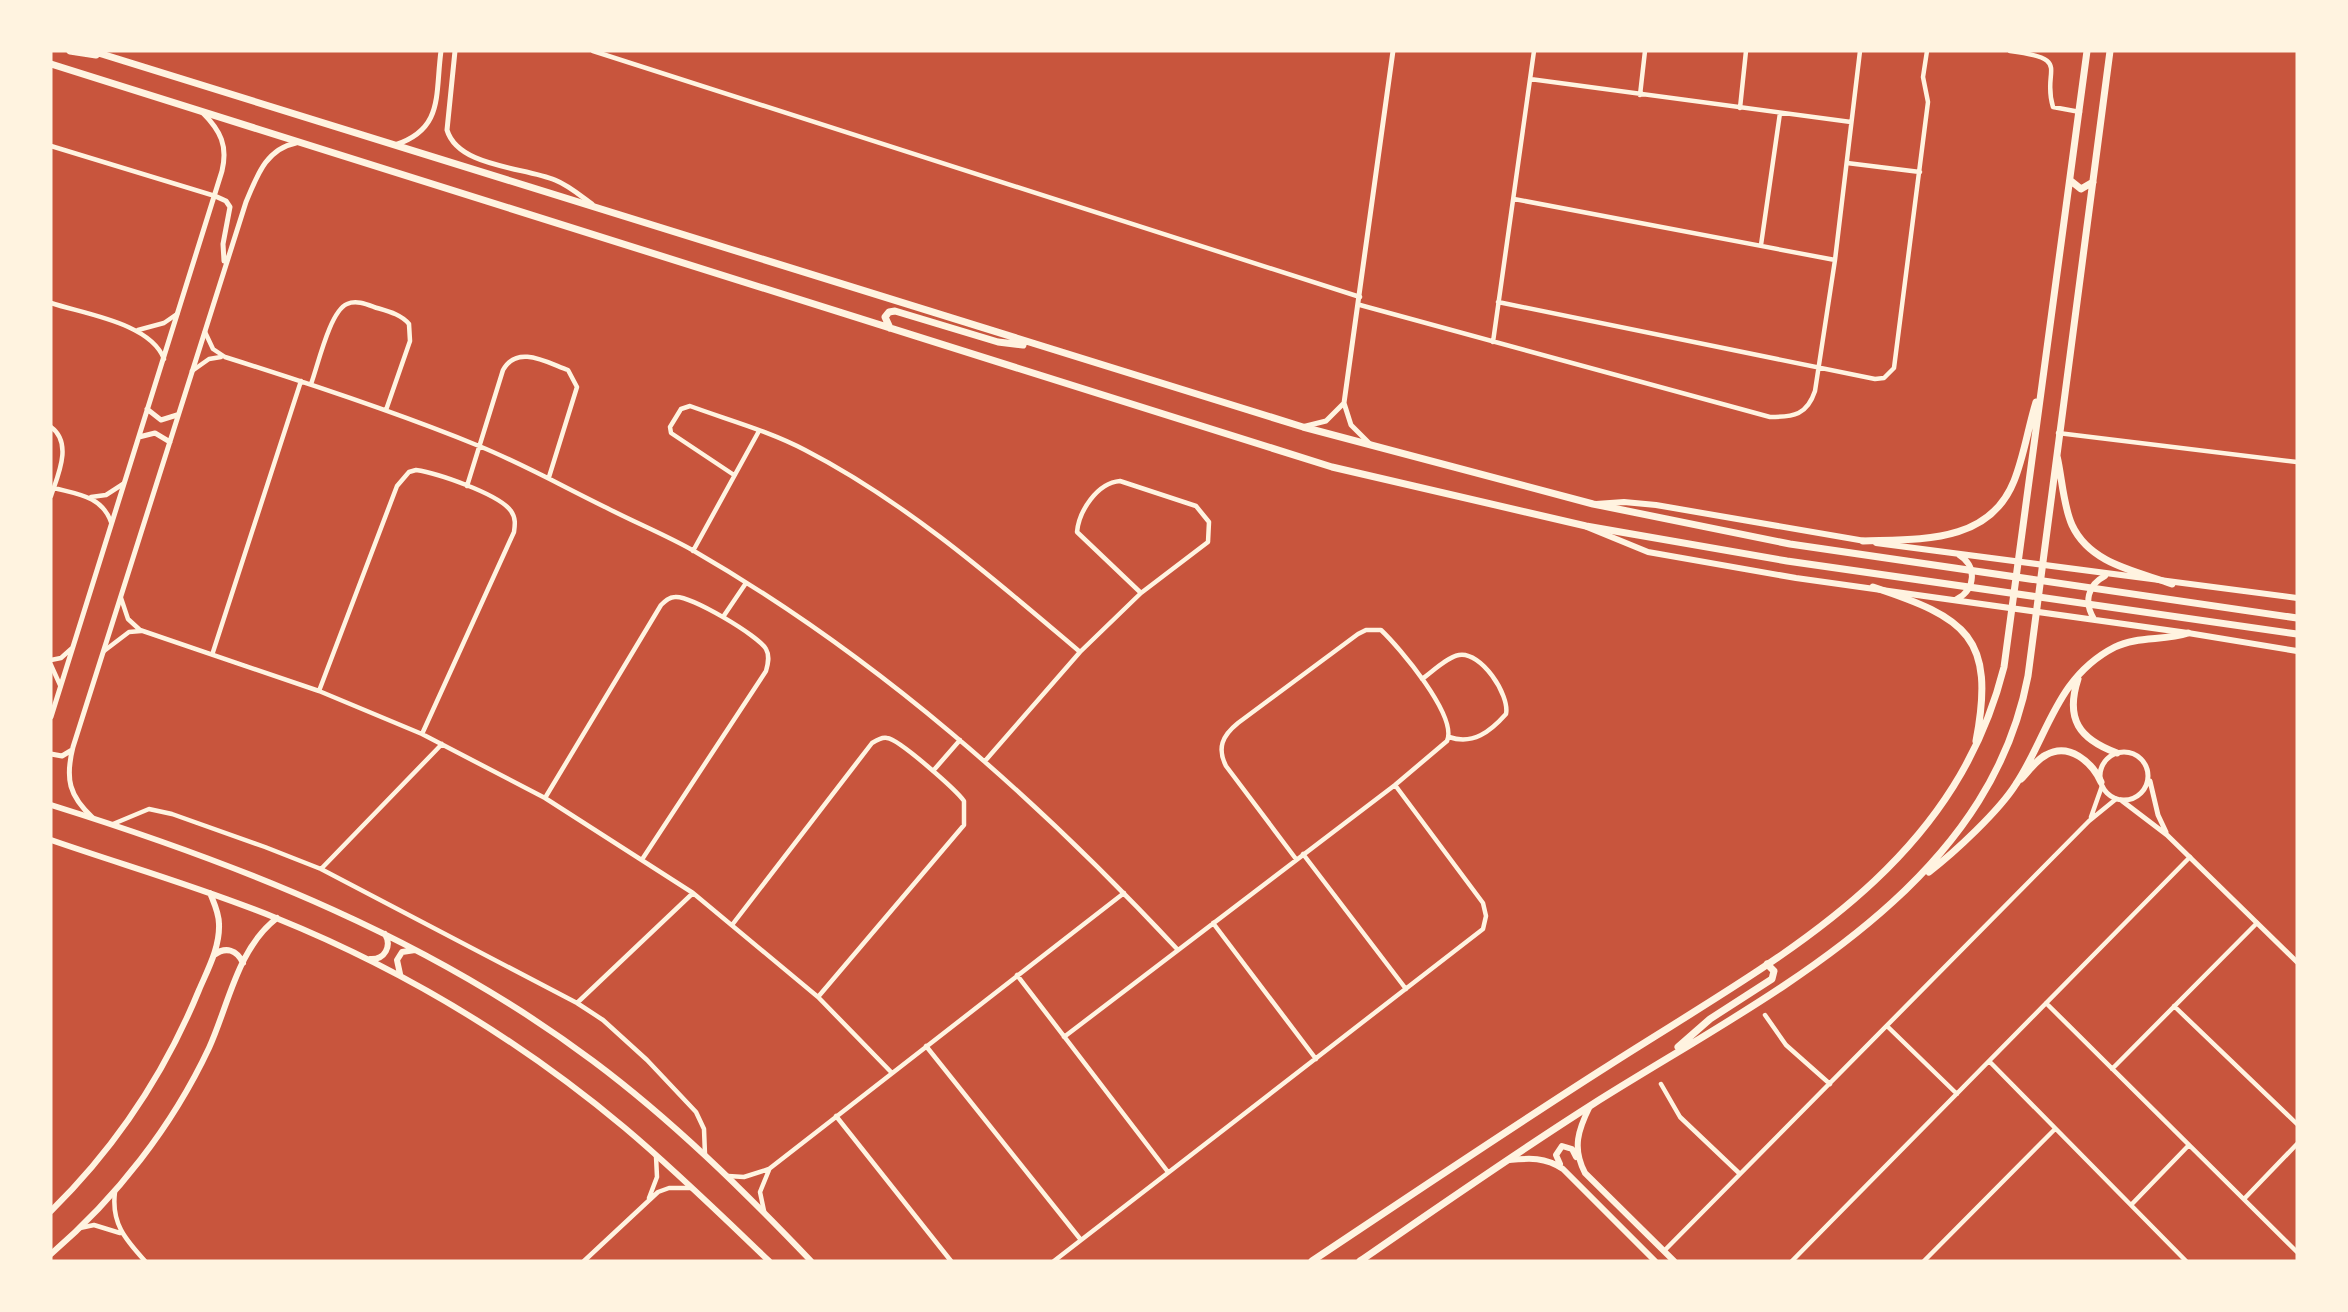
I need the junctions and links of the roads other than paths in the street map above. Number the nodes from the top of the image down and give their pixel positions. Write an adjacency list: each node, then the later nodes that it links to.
1 (70, 51): 15 (main road)
2 (92, 51): 15 (main road)
3 (441, 51): 25 (street)
4 (455, 51): 33 (street)
5 (593, 51): 37 (street)
6 (1393, 51): 37 (street)
7 (1534, 51): 17 (street)
8 (1645, 51): 18 (street)
9 (1746, 51): 19 (street)
10 (1860, 51): 23 (street)
11 (1927, 51): 28 (street)
12 (2010, 51): 21 (street)
13 (2087, 51): 21 (main road)
14 (2110, 51): 30 (main road)
15 (107, 56): 25 (main road)
16 (51, 64): 20 (main road)
17 (1530, 79): 18 (street); 32 (street)
18 (1640, 94): 19 (street)
19 (1740, 108): 22 (street)
20 (202, 112): 24 (main road); 31 (street)
21 (2080, 112): 29 (main road)
22 (1780, 113): 23 (street); 34 (street)
23 (1852, 122): 27 (street)
24 (296, 143): 36 (street); 41 (main road)
25 (394, 145): 33 (main road)
26 (51, 146): 31 (street)
27 (1847, 163): 28 (street); 35 (street)
28 (1920, 172): 48 (street)
29 (2071, 180): 30 (main road); 50 (main road)
30 (2093, 182): 60 (main road)
31 (215, 196): 36 (street); 40 (street)
32 (1514, 200): 34 (street); 38 (street)
33 (598, 208): 45 (main road)
34 (1761, 245): 35 (street)
35 (1835, 260): 48 (street)
36 (224, 265): 43 (street)
37 (1360, 301): 44 (street); 53 (street)
38 (1498, 302): 44 (street); 48 (street)
39 (51, 303): 42 (street)
40 (178, 312): 42 (street); 47 (street)
41 (890, 328): 45 (main road); 76 (main road)
42 (137, 330): 47 (street)
43 (204, 332): 46 (street); 49 (street)
44 (1493, 342): 48 (street)
45 (1034, 346): 58 (main road)
46 (225, 357): 49 (street); 51 (street)
47 (164, 359): 54 (street)
48 (1817, 368)
49 (192, 371): 56 (street)
50 (2044, 371): 77 (main road); 80 (main road)
51 (301, 381): 52 (street); 100 (street)
52 (311, 384): 55 (street); 55 (street)
53 (1344, 403): 58 (street); 64 (street)
54 (147, 409): 56 (street); 61 (street)
55 (386, 410): 63 (street)
56 (178, 415): 62 (street)
57 (51, 427): 71 (street)
58 (1303, 427): 64 (main road)
59 (759, 431): 67 (street); 67 (street); 101 (street)
60 (2058, 433): 65 (main road); 66 (street)
61 (139, 437): 62 (street); 69 (street)
62 (170, 442): 87 (street)
63 (480, 446): 68 (street); 68 (street); 70 (street)
64 (1373, 447): 74 (main road)
65 (2056, 451): 81 (main road); 84 (main road)
66 (2297, 462)
67 (734, 475): 78 (street)
68 (549, 477): 78 (street)
69 (123, 484): 73 (street); 75 (street)
70 (467, 486): 107 (street); 109 (street)
71 (54, 488): 72 (street); 73 (street)
72 (51, 496)
73 (90, 497): 75 (street)
74 (1593, 504): 77 (main road); 93 (main road)
75 (111, 522): 98 (street)
76 (1586, 526): 85 (main road); 97 (main road)
77 (1863, 541): 79 (main road)
78 (693, 551): 83 (street)
79 (1958, 554): 80 (main road); 89 (main road)
80 (2016, 562): 81 (main road); 90 (main road)
81 (2041, 566): 82 (main road); 91 (main road)
82 (2107, 576): 84 (main road); 94 (main road)
83 (746, 583): 92 (street); 111 (street)
84 (2172, 584): 88 (main road)
85 (1873, 587): 89 (main road); 116 (main road)
86 (1141, 593): 86 (street); 101 (street)
87 (121, 594): 95 (street); 99 (street)
88 (2297, 598)
89 (1955, 600): 90 (main road)
90 (2010, 607): 91 (main road); 116 (main road)
91 (2035, 611): 94 (main road); 136 (main road)
92 (723, 617): 123 (street); 133 (street)
93 (2297, 618)
94 (2094, 620): 96 (main road)
95 (146, 632): 99 (street); 100 (street)
96 (2188, 633): 102 (main road); 104 (main road)
97 (2297, 634)
98 (71, 649): 103 (street); 106 (street)
99 (103, 652): 113 (street)
100 (213, 652): 107 (street)
101 (1080, 652): 117 (street)
102 (2297, 652)
103 (51, 663): 106 (street)
104 (2078, 678): 114 (main road); 122 (main road)
105 (1422, 679): 110 (street); 110 (street); 134 (street)
106 (60, 685): 108 (street)
107 (319, 691): 109 (street)
108 (51, 717)
109 (422, 734): 112 (street)
110 (1449, 737): 121 (street)
111 (960, 740): 117 (street); 118 (street)
112 (442, 744): 123 (street); 135 (street)
113 (72, 750): 115 (street); 126 (street)
114 (2117, 753): 119 (street); 120 (street)
115 (51, 754)
116 (1974, 754): 151 (main road)
117 (985, 761): 138 (street)
118 (933, 771): 143 (street); 155 (street)
119 (2149, 773): 124 (street); 129 (street)
120 (2102, 784): 122 (main road); 124 (street); 127 (street)
121 (1395, 785): 131 (street); 154 (street)
122 (2016, 785): 136 (main road)
123 (545, 798): 133 (street)
124 (2118, 799): 127 (street); 129 (street)
125 (51, 805): 126 (main road)
126 (93, 818): 128 (main road)
127 (2089, 821): 160 (street)
128 (113, 824): 135 (street); 144 (main road)
129 (2167, 835): 132 (street)
130 (51, 840): 137 (main road)
131 (1303, 853): 134 (street); 154 (street)
132 (2190, 857): 142 (street); 157 (street)
133 (643, 858): 139 (street)
134 (1296, 859): 141 (street)
135 (321, 869): 156 (street)
136 (1920, 878): 163 (main road)
137 (210, 893): 140 (main road); 147 (main road)
138 (1124, 893): 145 (street); 152 (street)
139 (693, 894): 143 (street); 156 (street)
140 (277, 918): 148 (main road); 149 (main road)
141 (1213, 923): 145 (street); 164 (street)
142 (2257, 923): 150 (street); 158 (street)
143 (732, 925): 155 (street)
144 (382, 931): 146 (main road); 148 (main road)
145 (1178, 950): 161 (street)
146 (421, 952): 153 (main road); 178 (main road)
147 (214, 955): 149 (main road); 191 (main road)
148 (365, 958): 153 (main road)
149 (243, 962): 187 (main road)
150 (2297, 962)
151 (1767, 964): 163 (main road); 206 (main road)
152 (1017, 975): 161 (street); 162 (street)
153 (402, 978): 177 (main road)
154 (1406, 989): 164 (street)
155 (818, 997): 167 (street)
156 (577, 1003): 178 (street)
157 (2046, 1003): 165 (street); 166 (street)
158 (2174, 1006): 166 (street); 173 (street)
159 (1765, 1015): 169 (street)
160 (1887, 1026): 169 (street); 170 (street)
161 (1064, 1037): 183 (street)
162 (926, 1046): 167 (street); 195 (street)
163 (1671, 1056): 171 (main road)
164 (1316, 1059): 183 (street)
165 (1989, 1061): 170 (street); 174 (street)
166 (2112, 1069): 176 (street)
167 (892, 1073): 172 (street)
168 (1661, 1084): 185 (street)
169 (1830, 1084): 185 (street)
170 (1957, 1094): 199 (street)
171 (1590, 1106): 179 (main road); 180 (main road)
172 (836, 1116): 181 (street); 204 (street)
173 (2297, 1124)
174 (2055, 1129): 190 (street); 210 (street)
175 (2297, 1144): 189 (street)
176 (2189, 1145): 189 (street); 190 (street)
177 (656, 1155): 186 (main road); 188 (street)
178 (705, 1156): 184 (main road)
179 (1577, 1158): 182 (main road); 196 (main road)
180 (1507, 1160): 182 (main road); 207 (main road)
181 (769, 1169): 184 (street); 192 (street)
182 (1563, 1169): 208 (main road)
183 (1168, 1172): 195 (street)
184 (727, 1175): 192 (main road)
185 (1740, 1175): 196 (street)
186 (692, 1188): 188 (street); 202 (main road)
187 (115, 1191): 193 (main road); 194 (street)
188 (649, 1198): 201 (street)
189 (2244, 1199): 197 (street)
190 (2131, 1205): 211 (street)
191 (51, 1211)
192 (764, 1213): 203 (main road)
193 (80, 1228): 194 (street); 198 (main road)
194 (120, 1233): 200 (street)
195 (1081, 1240): 205 (street)
196 (1664, 1252): 209 (main road)
197 (2297, 1252)
198 (51, 1254)
199 (1794, 1260)
200 (145, 1261)
201 (583, 1261)
202 (769, 1261)
203 (811, 1261)
204 (951, 1261)
205 (1054, 1261)
206 (1312, 1261)
207 (1360, 1261)
208 (1654, 1261)
209 (1674, 1261)
210 (1924, 1261)
211 (2186, 1261)

